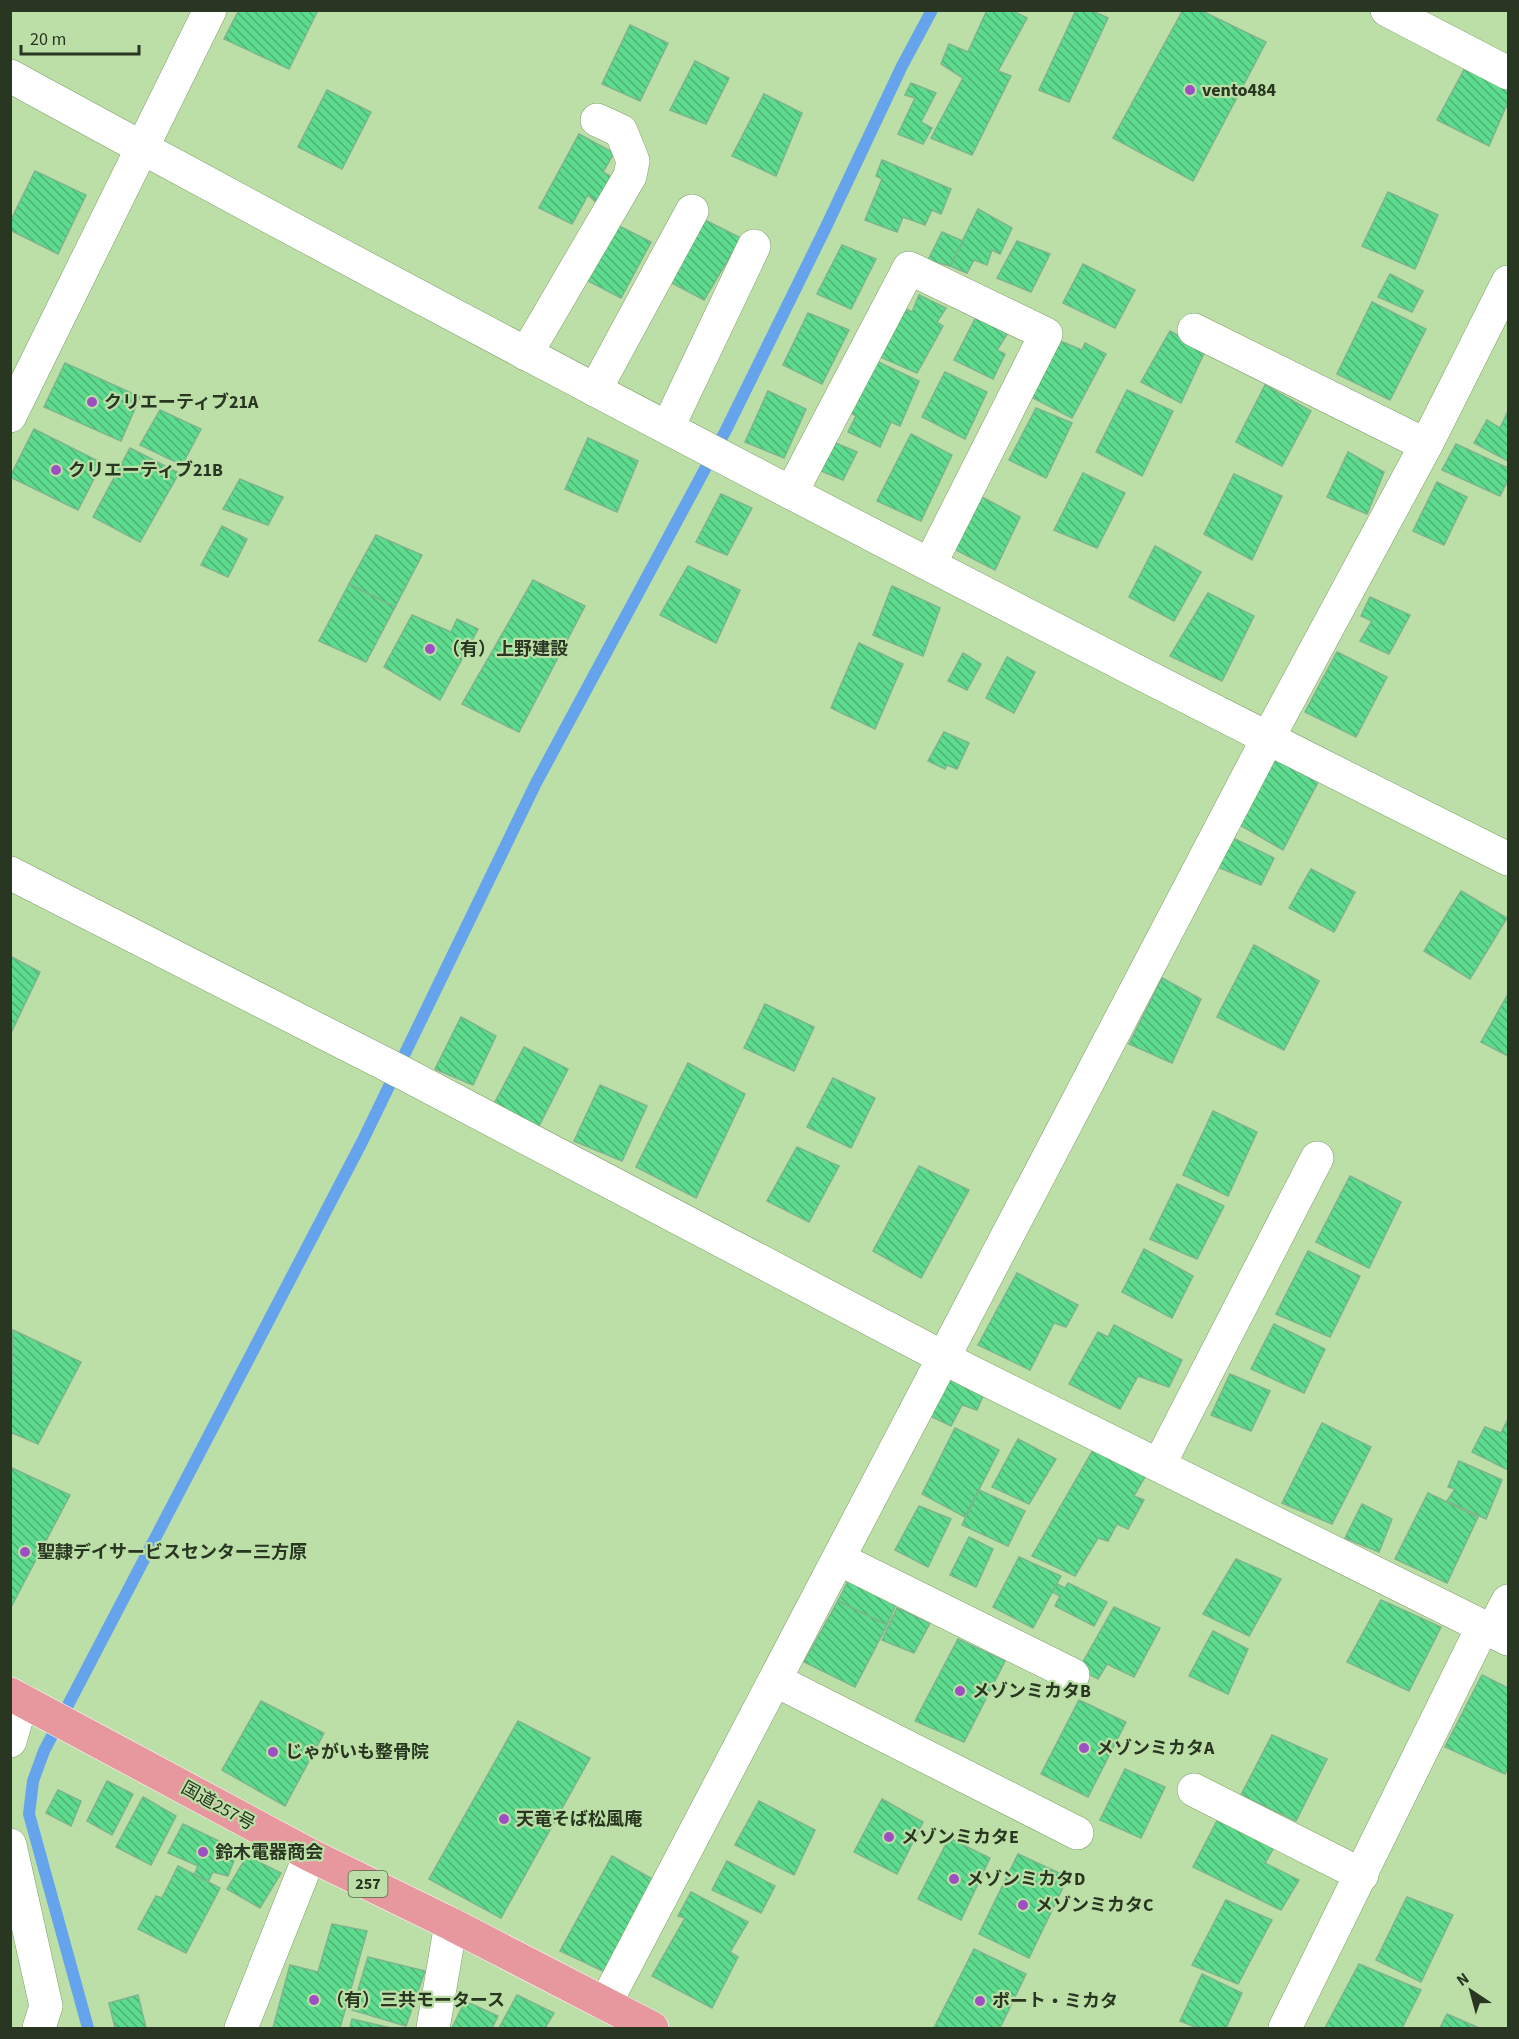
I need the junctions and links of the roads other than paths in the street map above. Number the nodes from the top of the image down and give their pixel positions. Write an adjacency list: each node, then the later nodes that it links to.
1 (210, 10): 6 (street)
2 (1387, 10): 3 (street)
3 (1509, 73)
4 (10, 76): 6 (street)
5 (597, 120): 11 (street)
6 (143, 148): 11 (street); 13 (street)
7 (692, 211): 12 (street)
8 (754, 246): 14 (street)
9 (1509, 282): 15 (street)
10 (1194, 330): 15 (street)
11 (525, 354): 12 (street)
12 (595, 390): 14 (street)
13 (10, 416)
14 (668, 428): 16 (street)
15 (1426, 445): 18 (street)
16 (791, 493): 17 (street); 17 (street)
17 (930, 564): 18 (street)
18 (1268, 738): 19 (street); 22 (street)
19 (1509, 859)
20 (10, 873): 22 (street)
21 (1317, 1158): 23 (street)
22 (944, 1357): 23 (street); 24 (street)
23 (1159, 1465): 26 (street)
24 (839, 1558): 27 (street); 28 (street)
25 (1509, 1601): 26 (street)
26 (1495, 1632): 35 (street)
27 (1073, 1675)
28 (775, 1680): 32 (street); 37 (street)
29 (25, 1702): 30 (street); 34 (highway, 国道257号 / 257)
30 (10, 1741)
31 (1194, 1790): 35 (street)
32 (1077, 1833)
33 (10, 1845): 38 (street)
34 (310, 1855): 36 (highway, 国道257号 / 257); 39 (street)
35 (1362, 1875): 42 (street)
36 (451, 1924): 37 (highway, 国道257号 / 257); 40 (street)
37 (605, 2004): 41 (highway, 国道257号 / 257)
38 (39, 2028)
39 (241, 2028)
40 (433, 2028)
41 (652, 2028)
42 (1285, 2028)

